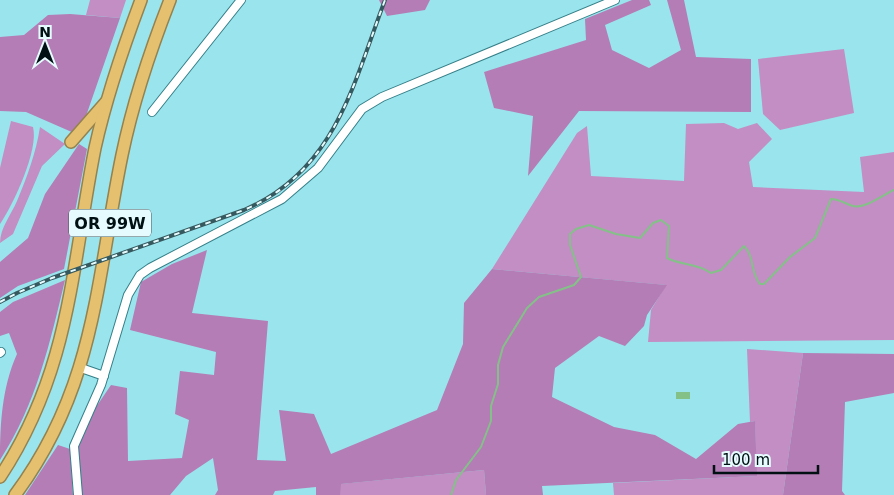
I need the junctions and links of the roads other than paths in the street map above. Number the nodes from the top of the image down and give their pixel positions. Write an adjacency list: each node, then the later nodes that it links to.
1 (141, 0): 5 (highway, OR 99W)
2 (170, 0): 8 (highway, OR 99W)
3 (241, 0): 6 (street)
4 (615, 0): 9 (street)
5 (108, 98): 7 (highway); 10 (highway, OR 99W)
6 (152, 112)
7 (72, 142)
8 (81, 368): 9 (street); 11 (highway, OR 99W)
9 (104, 376): 12 (street)
10 (0, 476)
11 (15, 495)
12 (78, 495)

